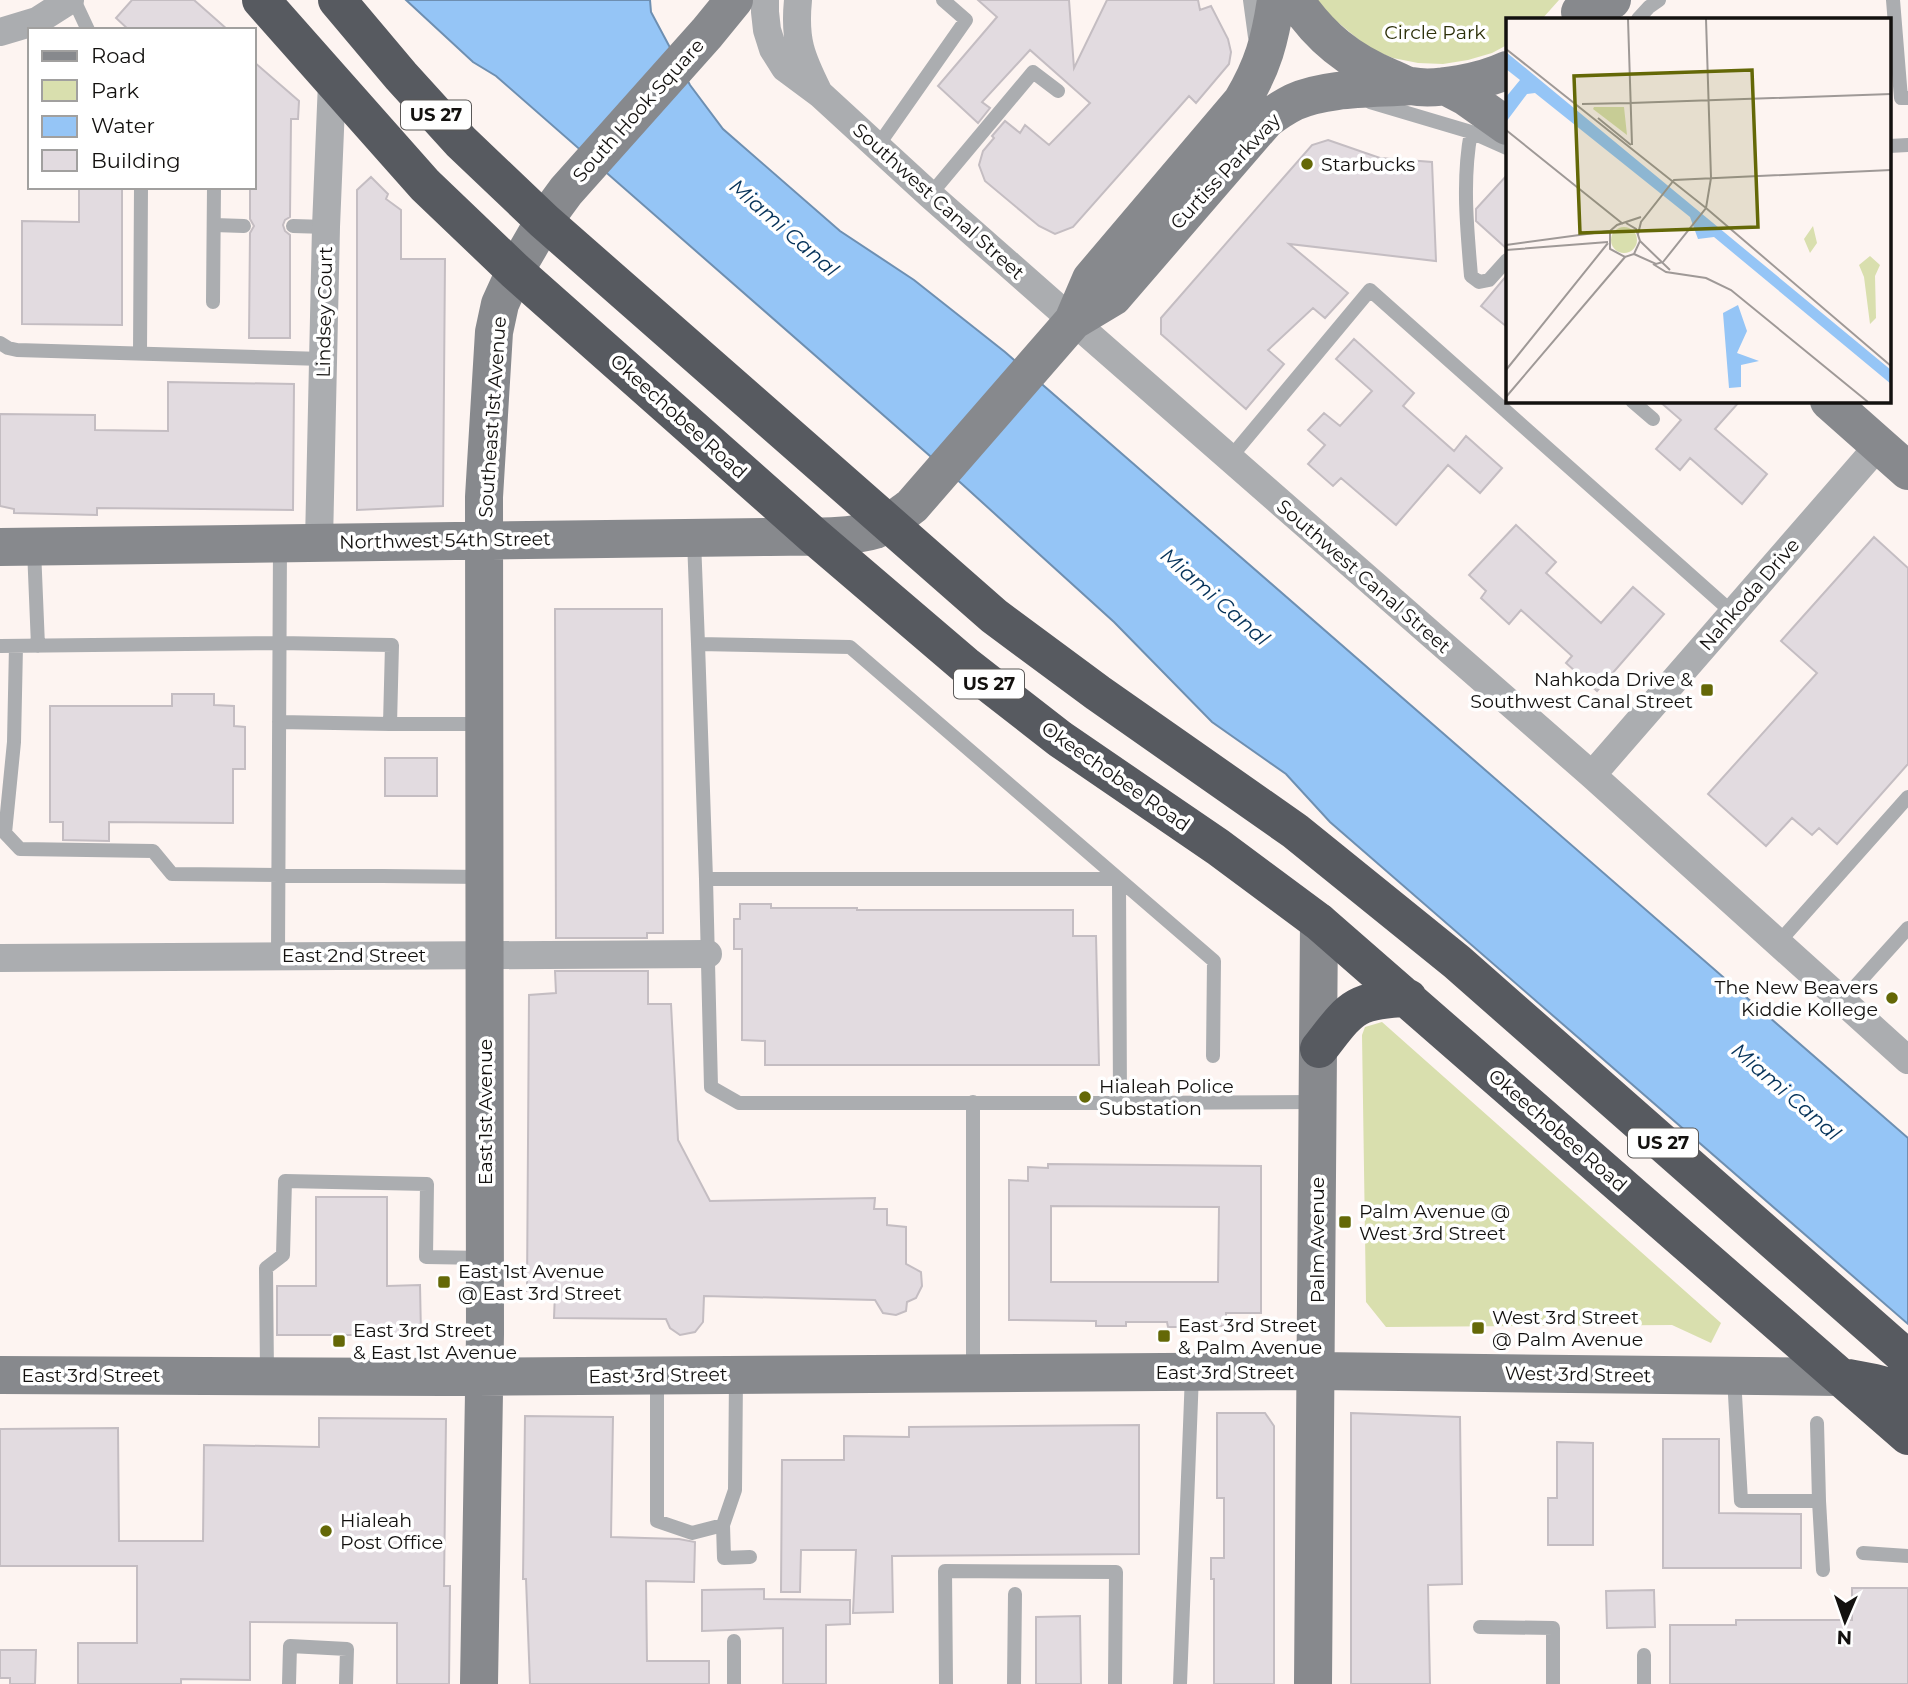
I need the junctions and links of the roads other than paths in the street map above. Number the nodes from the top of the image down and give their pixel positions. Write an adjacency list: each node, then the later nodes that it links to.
1 (72, 0): 14 (lane); 15 (street)
2 (261, 0): 19 (highway, Okeechobee Road / US 27)
3 (338, 0): 33 (highway, US 27)
4 (734, 0): 33 (main road, South Hook Square)
5 (765, 0): 23 (street, Southwest Canal Street)
6 (798, 0): 23 (street, Southwest Canal Street)
7 (943, 0): 28 (lane)
8 (1250, 0): 18 (lane)
9 (1276, 0): 18 (main road, Curtiss Parkway)
10 (1295, 0): 20 (main road)
11 (1659, 0): 13 (lane)
12 (1893, 0): 16 (lane)
13 (1639, 18)
14 (87, 28)
15 (0, 32)
16 (1902, 41): 24 (lane)
17 (1506, 70): 20 (main road, Curtiss Parkway)
18 (1256, 78): 41 (main road, Curtiss Parkway)
19 (332, 82): 37 (street, Lindsey Court); 39 (highway, Okeechobee Road / US 27)
20 (1428, 86): 22 (main road, Curtiss Parkway); 25 (main road)
21 (1058, 91): 32 (lane)
22 (1335, 92): 25 (lane); 41 (main road, Curtiss Parkway)
23 (820, 94): 28 (street, Southwest Canal Street)
24 (1908, 98)
25 (1489, 129): 29 (lane); 38 (lane)
26 (1908, 145): 27 (lane)
27 (1890, 146)
28 (877, 147): 32 (street, Southwest Canal Street)
29 (1506, 147)
30 (141, 189): 43 (lane)
31 (214, 189): 34 (lane)
32 (930, 195): 41 (street, Southwest Canal Street)
33 (544, 221): 39 (main road, Southeast 1st Avenue); 51 (highway, US 27)
34 (214, 225): 35 (lane); 40 (lane)
35 (244, 226)
36 (293, 226): 37 (lane)
37 (326, 227): 44 (street, Lindsey Court)
38 (1506, 261)
39 (515, 271): 52 (highway, Okeechobee Road / US 27); 54 (main road, Southeast 1st Avenue)
40 (213, 302)
41 (1073, 321): 49 (street, Southwest Canal Street); 51 (main road, Curtiss Parkway)
42 (0, 343): 43 (lane)
43 (140, 354): 44 (lane)
44 (323, 359): 55 (street, Lindsey Court)
45 (1633, 402): 47 (lane)
46 (1830, 402): 48 (main road)
47 (1653, 419)
48 (1879, 445): 50 (main road); 58 (street, Nahkoda Drive)
49 (1230, 458): 58 (lane); 67 (street, Southwest Canal Street)
50 (1908, 471)
51 (888, 523): 52 (main road, Northwest 54th Street); 69 (highway, US 27)
52 (814, 536): 53 (main road, Northwest 54th Street); 74 (highway, Okeechobee Road / US 27)
53 (693, 537): 54 (main road, Northwest 54th Street); 60 (lane)
54 (485, 540): 55 (main road, Northwest 54th Street); 66 (main road, East 1st Avenue)
55 (319, 542): 56 (main road, Northwest 54th Street)
56 (280, 543): 57 (main road, Northwest 54th Street); 59 (lane)
57 (17, 547): 63 (lane)
58 (1733, 613): 67 (street, Nahkoda Drive)
59 (279, 643): 63 (lane); 64 (lane); 65 (lane)
60 (698, 644): 72 (lane); 73 (lane)
61 (0, 646): 62 (lane)
62 (16, 646): 63 (lane); 70 (lane)
63 (38, 646)
64 (279, 722): 65 (lane); 70 (lane)
65 (390, 724): 66 (lane)
66 (485, 724): 71 (main road, East 1st Avenue)
67 (1592, 775): 76 (street, Southwest Canal Street)
68 (1908, 797): 76 (lane)
69 (1295, 831): 74 (highway); 90 (highway, US 27)
70 (277, 875): 71 (lane); 79 (lane)
71 (485, 877): 78 (main road, East 1st Avenue)
72 (706, 879): 73 (lane); 77 (lane)
73 (1119, 879): 85 (lane); 88 (lane)
74 (1320, 922): 81 (highway, Okeechobee Road / US 27); 83 (main road, Palm Avenue)
75 (1908, 929): 82 (lane)
76 (1778, 943): 82 (street, Southwest Canal Street)
77 (708, 954): 78 (street, East 2nd Street); 86 (lane)
78 (485, 955): 79 (street, East 2nd Street); 89 (main road, East 1st Avenue)
79 (278, 956): 80 (street, East 2nd Street)
80 (0, 958)
81 (1408, 998): 83 (highway); 100 (highway, Okeechobee Road / US 27)
82 (1842, 1001): 84 (street, Southwest Canal Street)
83 (1319, 1049): 87 (main road, Palm Avenue)
84 (1905, 1052)
85 (1213, 1056)
86 (973, 1102): 88 (lane); 93 (lane)
87 (1318, 1102): 88 (lane); 91 (main road, Palm Avenue)
88 (1120, 1103)
89 (485, 1258): 97 (lane); 98 (main road, East 1st Avenue)
90 (1908, 1359)
91 (1316, 1371): 92 (main road, East 3rd Street); 96 (main road, West 3rd Street); 122 (main road, Palm Avenue)
92 (1192, 1372): 93 (main road, East 3rd Street); 121 (lane)
93 (973, 1373): 94 (main road, East 3rd Street)
94 (736, 1374): 99 (main road, East 3rd Street); 105 (lane)
95 (0, 1375): 97 (main road, East 3rd Street)
96 (1734, 1375): 100 (main road, West 3rd Street); 104 (lane)
97 (267, 1376): 98 (main road, East 3rd Street)
98 (485, 1376): 99 (main road, East 3rd Street); 116 (main road, East 1st Avenue)
99 (657, 1376): 105 (lane)
100 (1840, 1377): 101 (highway); 103 (highway, Okeechobee Road / US 27)
101 (1908, 1398)
102 (1817, 1423): 104 (lane)
103 (1908, 1436)
104 (1819, 1502): 109 (lane)
105 (723, 1525): 108 (lane)
106 (1863, 1553): 107 (lane)
107 (1908, 1556)
108 (750, 1557)
109 (1823, 1570)
110 (1015, 1594): 119 (lane)
111 (1480, 1627): 123 (lane)
112 (734, 1641): 117 (lane)
113 (1644, 1655): 124 (lane)
114 (289, 1684): 115 (lane)
115 (346, 1684)
116 (479, 1684)
117 (734, 1684)
118 (946, 1684): 120 (lane)
119 (1014, 1684)
120 (1115, 1684)
121 (1180, 1684)
122 (1313, 1684)
123 (1553, 1684)
124 (1644, 1684)

